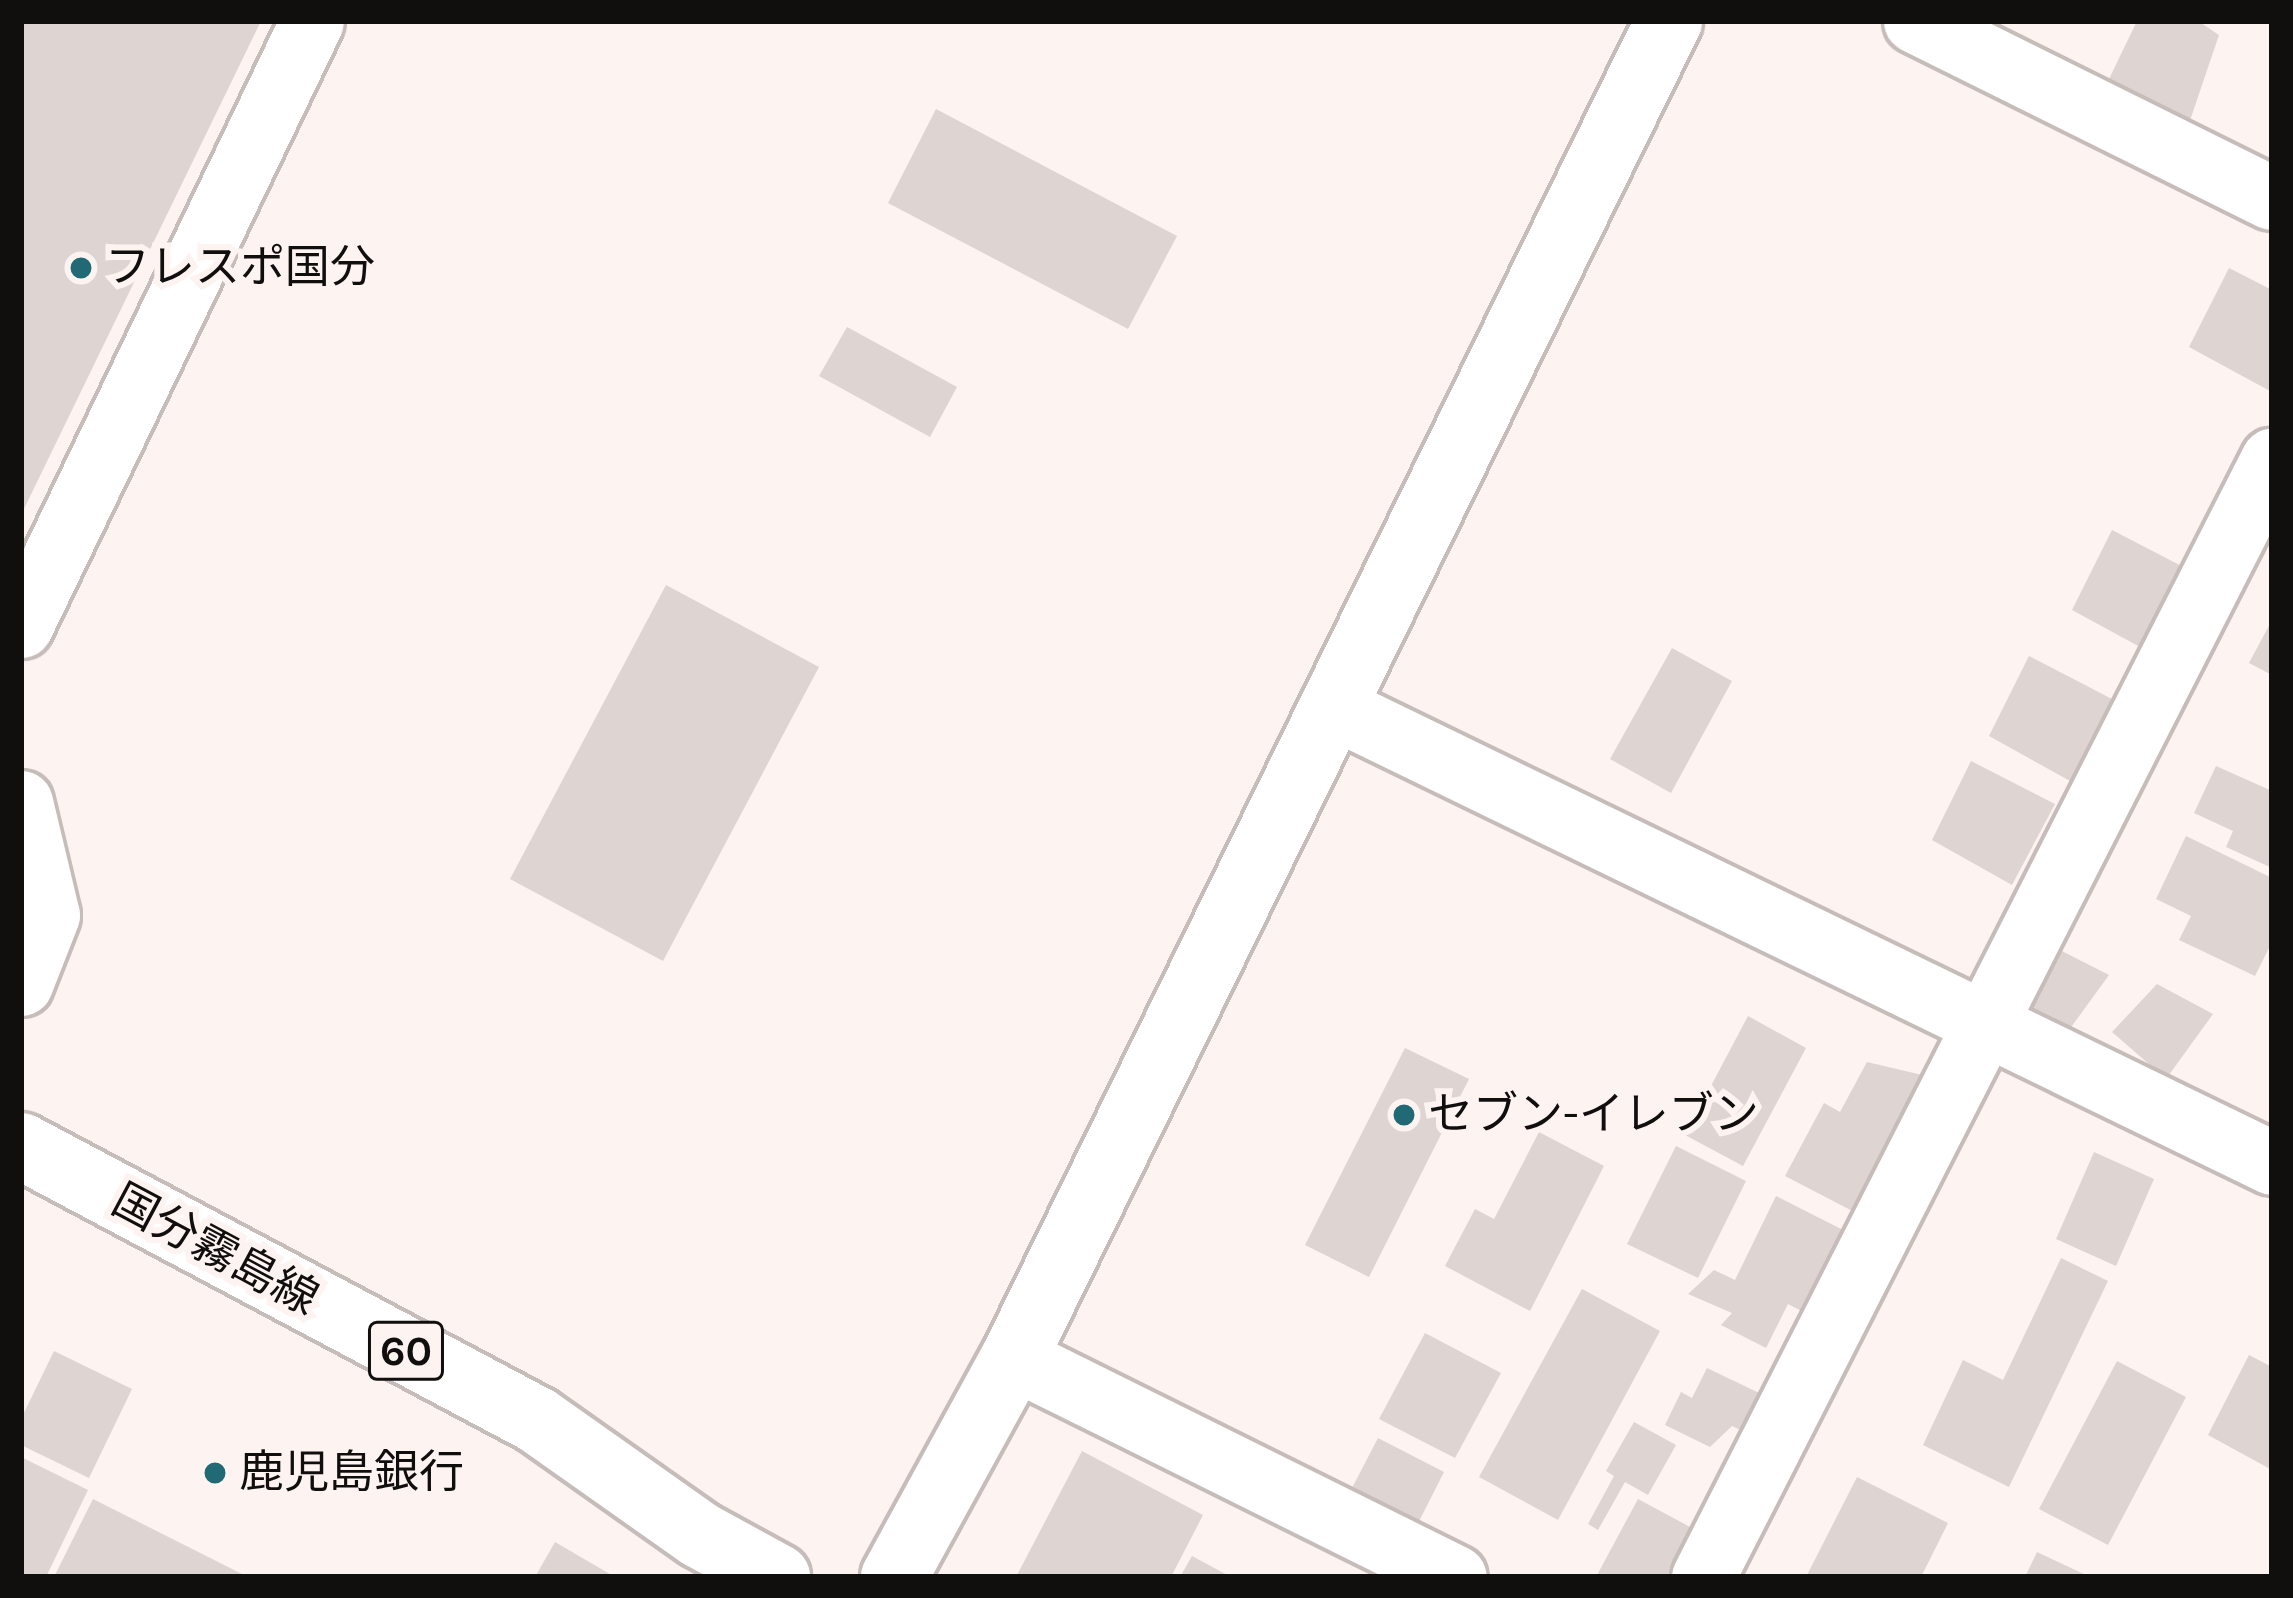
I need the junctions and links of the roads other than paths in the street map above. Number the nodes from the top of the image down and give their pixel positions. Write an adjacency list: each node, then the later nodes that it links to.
1 (312, 21): 6 (street)
2 (1670, 21): 7 (street)
3 (1915, 21): 4 (street)
4 (2272, 198)
5 (2272, 460): 10 (street)
6 (21, 626)
7 (1331, 706): 10 (street); 13 (street)
8 (21, 802): 9 (street)
9 (21, 984)
10 (1983, 1021): 12 (street); 17 (street)
11 (21, 1146): 14 (street, 国分霧島線 / 60)
12 (2272, 1163)
13 (1013, 1358): 15 (street); 16 (street)
14 (777, 1577)
15 (895, 1577)
16 (1455, 1577)
17 (1703, 1577)

